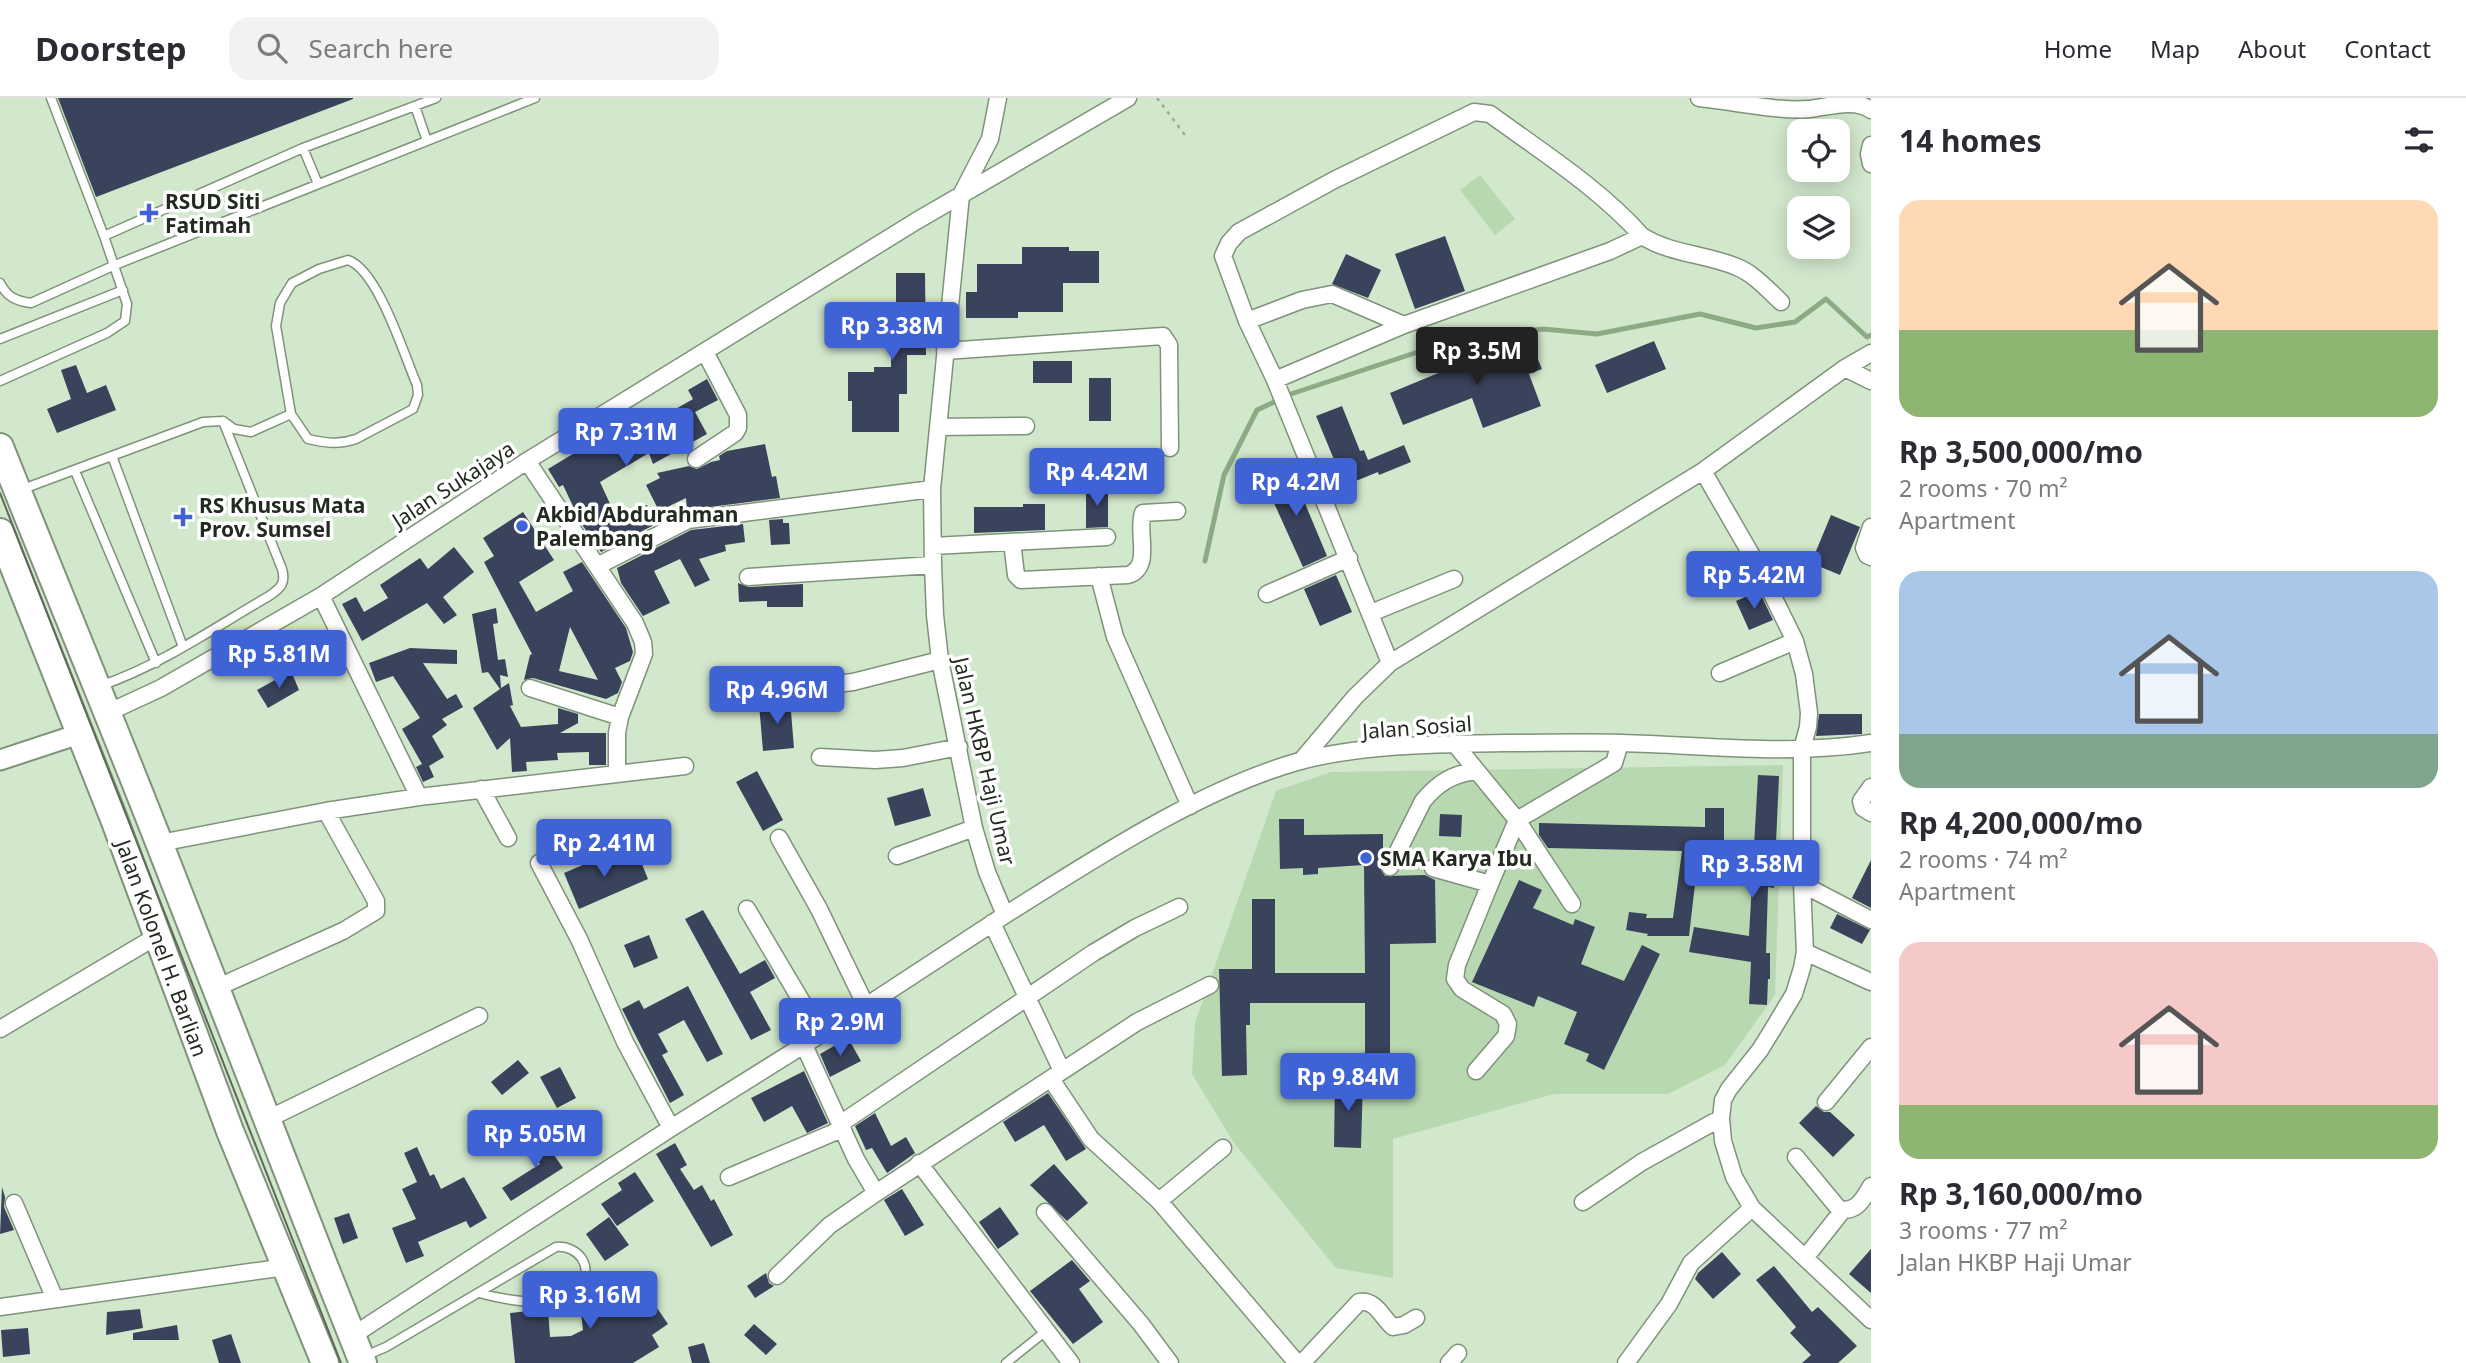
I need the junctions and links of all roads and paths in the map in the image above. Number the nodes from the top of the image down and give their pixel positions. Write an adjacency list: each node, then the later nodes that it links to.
1 (51, 98): 17 (lane)
2 (436, 98): 8 (lane)
3 (535, 98): 11 (lane)
4 (998, 98): 16 (street, Jalan HKBP Haji Umar)
5 (1128, 98): 16 (street, Jalan Sukajaya)
6 (1157, 98): 10 (path)
7 (1699, 98): 9 (street)
8 (415, 106): 11 (lane); 13 (lane)
9 (1870, 107)
10 (1185, 135)
11 (427, 141): 15 (lane)
12 (1871, 145): 14 (street)
13 (303, 148): 15 (lane); 17 (lane)
14 (1871, 164)
15 (318, 184): 19 (lane)
16 (961, 195): 26 (street, Jalan HKBP Haji Umar); 27 (street, Jalan Sukajaya)
17 (104, 236): 19 (lane)
18 (1642, 236): 22 (street); 23 (street); 24 (street)
19 (115, 265): 20 (lane); 21 (lane)
20 (0, 283)
21 (123, 290): 25 (lane); 32 (lane)
22 (1781, 302)
23 (1247, 321): 24 (street); 30 (street)
24 (1404, 325): 30 (street)
25 (0, 339)
26 (945, 351): 36 (street, Jalan HKBP Haji Umar); 38 (street)
27 (705, 352): 40 (street); 41 (street, Jalan Sukajaya)
28 (1871, 353): 29 (street)
29 (1846, 368): 31 (street); 43 (street)
30 (1275, 380): 54 (street)
31 (1871, 381)
32 (0, 382)
33 (291, 414): 33 (lane); 34 (lane)
34 (223, 421): 39 (lane); 64 (lane)
35 (1026, 426): 36 (street)
36 (938, 427): 44 (street, Jalan HKBP Haji Umar)
37 (0, 447): 45 (highway, Jalan Kolonel H. Barlian)
38 (1170, 447)
39 (111, 456): 42 (lane); 64 (lane)
40 (696, 459)
41 (527, 461): 56 (street); 61 (street, Jalan Sukajaya)
42 (75, 471): 45 (lane); 66 (lane)
43 (1703, 471): 63 (street); 67 (street)
44 (933, 489): 51 (street, Jalan HKBP Haji Umar); 56 (street)
45 (17, 491): 69 (highway, Jalan Kolonel H. Barlian)
46 (1177, 511): 57 (street)
47 (1871, 527): 52 (street)
48 (0, 531): 53 (highway, Jalan Kolonel H. Barlian)
49 (1107, 537): 50 (street)
50 (1012, 542): 51 (street); 57 (street)
51 (933, 546): 55 (street, Jalan HKBP Haji Umar)
52 (1871, 557)
53 (5, 558): 74 (highway, Jalan Kolonel H. Barlian)
54 (1349, 558): 60 (street); 62 (street)
55 (933, 565): 58 (street); 65 (street, Jalan HKBP Haji Umar)
56 (597, 566): 73 (street)
57 (1099, 576): 89 (street)
58 (748, 577)
59 (1454, 579): 62 (street)
60 (1267, 594)
61 (321, 596): 72 (street, Jalan Sukajaya); 88 (street)
62 (1371, 613): 67 (street)
63 (1795, 641): 68 (street); 79 (street)
64 (183, 647): 66 (lane)
65 (940, 660): 71 (street); 78 (street, Jalan HKBP Haji Umar)
66 (156, 663): 69 (lane)
67 (1390, 663): 82 (street)
68 (1720, 673)
69 (96, 687): 72 (highway, Jalan Kolonel H. Barlian)
70 (530, 688): 73 (street)
71 (751, 694)
72 (107, 713): 96 (highway, Jalan Kolonel H. Barlian)
73 (620, 716): 85 (street)
74 (79, 734): 81 (street); 108 (highway, Jalan Kolonel H. Barlian)
75 (1454, 743): 76 (street, Jalan Sosial); 82 (street, Jalan Sosial); 84 (street)
76 (1620, 743): 79 (street, Jalan Sosial); 92 (street)
77 (1871, 743): 79 (street, Jalan Sosial)
78 (958, 747): 80 (street); 93 (street, Jalan HKBP Haji Umar)
79 (1802, 749): 102 (street)
80 (820, 757)
81 (0, 760)
82 (1301, 761): 89 (street, Jalan Sosial)
83 (685, 766): 85 (street)
84 (1476, 771): 92 (street); 99 (street)
85 (617, 773): 87 (street)
86 (1871, 787): 91 (street)
87 (481, 789): 88 (street); 94 (street)
88 (419, 797): 90 (street)
89 (1190, 806): 106 (street, Jalan Sosial)
90 (326, 811): 96 (street); 112 (street)
91 (1871, 813)
92 (1517, 820): 101 (street); 103 (street)
93 (974, 828): 97 (street); 106 (street, Jalan HKBP Haji Umar)
94 (508, 838)
95 (779, 838): 114 (street)
96 (160, 843): 112 (highway, Jalan Kolonel H. Barlian)
97 (897, 856)
98 (539, 863): 126 (street)
99 (1390, 867)
100 (1433, 867): 101 (street)
101 (1490, 884): 120 (street)
102 (1802, 884): 107 (street); 109 (street)
103 (1572, 904)
104 (1179, 907): 113 (street)
105 (747, 909): 117 (street)
106 (998, 919): 113 (street); 114 (street)
107 (1871, 920)
108 (157, 936): 116 (street); 140 (highway, Jalan Kolonel H. Barlian)
109 (1805, 952): 110 (street); 123 (street)
110 (1871, 982)
111 (1210, 985): 121 (street)
112 (216, 988): 124 (highway, Jalan Kolonel H. Barlian)
113 (1028, 995): 121 (street); 125 (street)
114 (866, 1006): 117 (street)
115 (479, 1016): 124 (street)
116 (0, 1029)
117 (821, 1034): 118 (street)
118 (804, 1045): 125 (street); 126 (street)
119 (1871, 1047): 122 (street)
120 (1475, 1071)
121 (1056, 1075): 129 (street); 133 (street)
122 (1826, 1102)
123 (1721, 1118): 134 (street); 136 (street)
124 (266, 1120): 148 (highway, Jalan Kolonel H. Barlian)
125 (841, 1126): 130 (street); 132 (street)
126 (671, 1128): 148 (street)
127 (1223, 1148): 133 (street)
128 (1796, 1157): 137 (street)
129 (919, 1163): 132 (street); 147 (street)
130 (729, 1177)
131 (1871, 1186): 137 (street)
132 (876, 1193): 141 (street)
133 (1159, 1200): 153 (street)
134 (1583, 1202)
135 (14, 1203): 143 (street)
136 (1752, 1208): 139 (street); 154 (street)
137 (1843, 1210): 139 (street)
138 (1045, 1212): 152 (street)
139 (1805, 1258): 146 (street)
140 (286, 1267): 143 (street); 149 (highway, Jalan Kolonel H. Barlian)
141 (777, 1276)
142 (479, 1293): 142 (lane); 148 (lane)
143 (55, 1298): 144 (street)
144 (0, 1307)
145 (1416, 1318): 153 (street)
146 (1871, 1320)
147 (1046, 1331): 150 (lane); 151 (street)
148 (359, 1353)
149 (325, 1363)
150 (1006, 1363)
151 (1071, 1363)
152 (1170, 1363)
153 (1299, 1363)
154 (1626, 1363)

